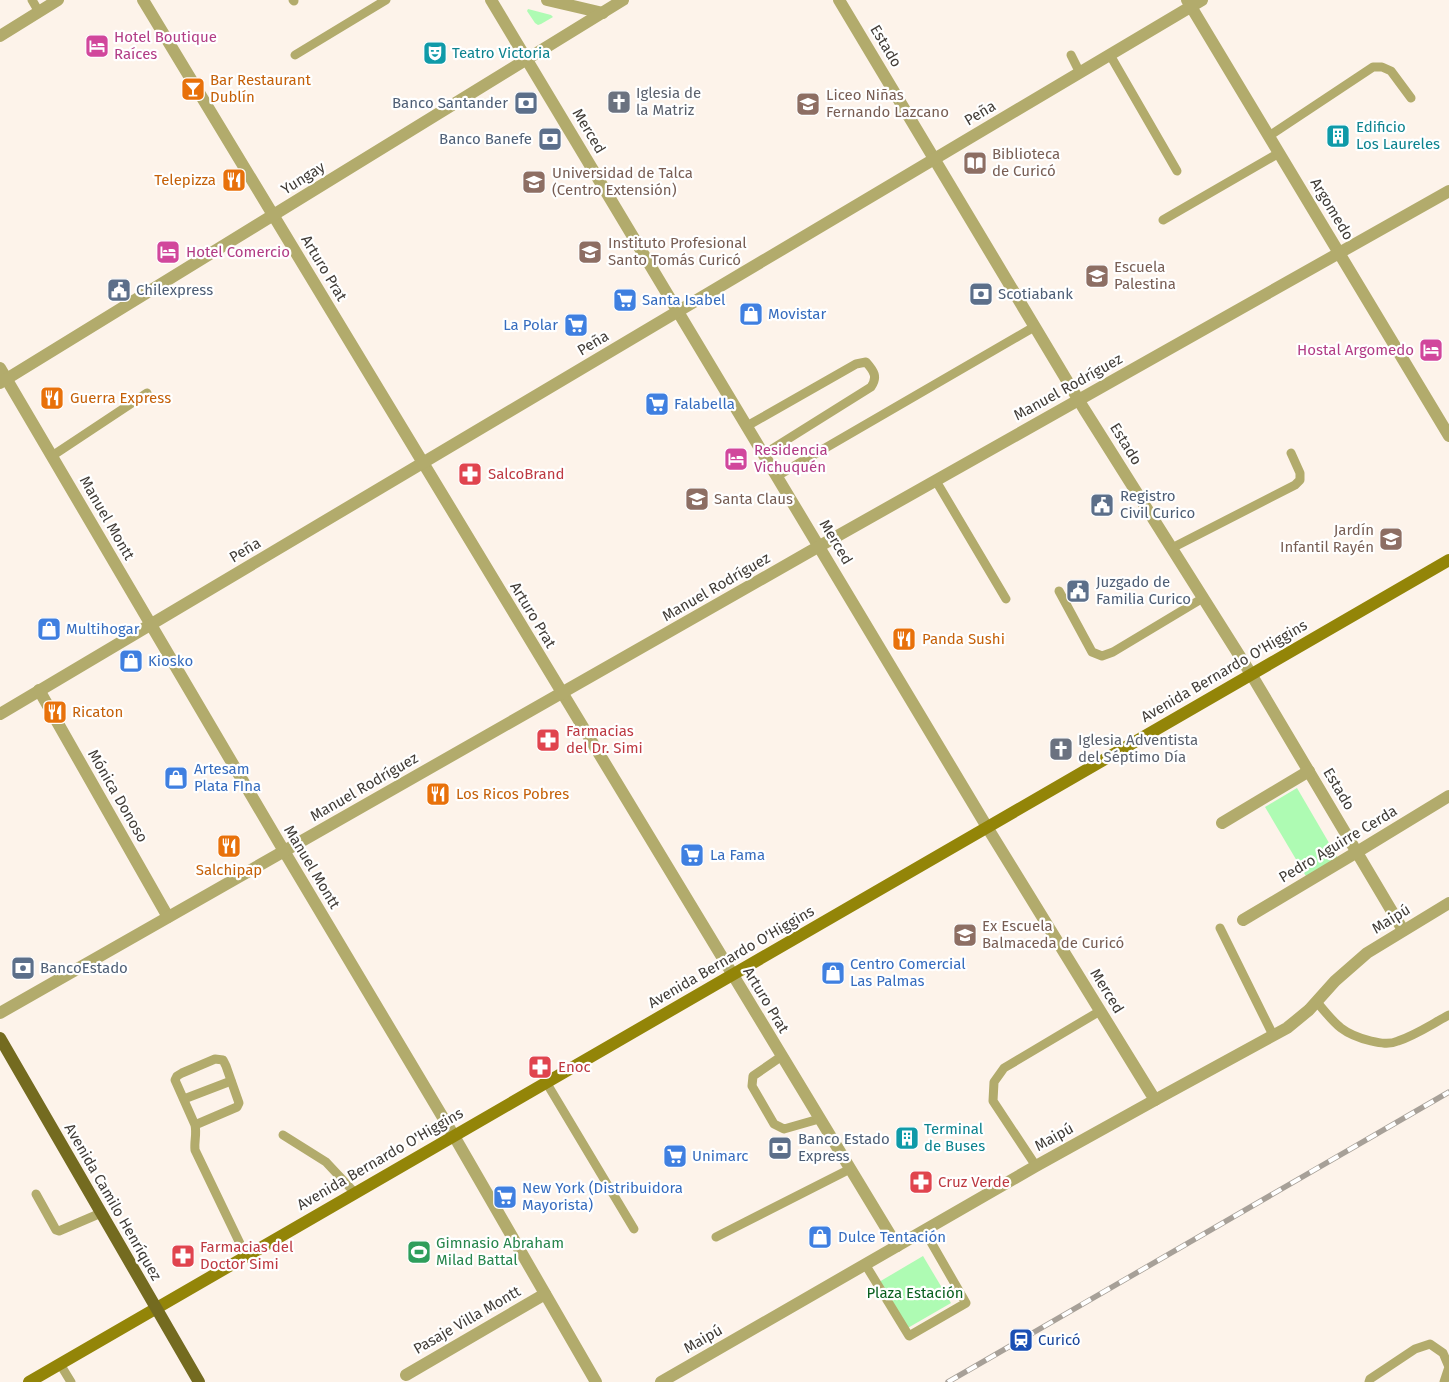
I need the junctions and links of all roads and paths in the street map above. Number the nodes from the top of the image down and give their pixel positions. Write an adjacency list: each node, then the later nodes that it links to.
1 (32, 0): 10 (lane)
2 (58, 0): 10 (street)
3 (143, 0): 24 (street, Arturo Prat)
4 (386, 0): 13 (lane)
5 (491, 0): 16 (street, Merced)
6 (546, 0): 11 (street)
7 (623, 0): 11 (street, Yungay)
8 (839, 0): 21 (street, Estado)
9 (1194, 2): 15 (street, Peña); 19 (street, Argomedo)
10 (39, 12): 12 (street)
11 (603, 13): 16 (street, Yungay)
12 (0, 36)
13 (295, 55)
14 (1071, 55): 17 (lane)
15 (1110, 55): 17 (street, Peña); 22 (lane)
16 (527, 59): 24 (street, Yungay); 27 (street, Merced)
17 (1080, 73): 21 (street, Peña)
18 (1410, 98): 19 (lane)
19 (1269, 136): 20 (street, Argomedo)
20 (1279, 153): 25 (lane); 26 (street, Argomedo)
21 (934, 159): 27 (street, Peña); 28 (street, Estado)
22 (1176, 171)
23 (1449, 191): 26 (street, Manuel Rodríguez)
24 (273, 216): 29 (street, Yungay); 37 (street, Arturo Prat)
25 (1163, 220)
26 (1340, 253): 31 (street, Manuel Rodríguez); 33 (street, Argomedo)
27 (678, 311): 32 (street, Merced); 37 (street, Peña)
28 (1034, 327): 31 (street, Estado); 38 (lane)
29 (2, 377): 36 (street, Manuel Montt)
30 (147, 393): 36 (lane)
31 (1078, 400): 39 (street, Manuel Rodríguez); 41 (street, Estado)
32 (747, 426): 35 (street, Merced); 35 (lane)
33 (1449, 436)
34 (1291, 453): 41 (lane)
35 (764, 454): 38 (street, Merced)
36 (52, 456): 46 (street, Manuel Montt)
37 (422, 463): 46 (street, Peña); 49 (street, Arturo Prat)
38 (777, 476): 40 (street, Merced)
39 (936, 481): 40 (street, Manuel Rodríguez); 45 (lane)
40 (819, 546): 49 (street, Manuel Rodríguez); 54 (street, Merced)
41 (1172, 548): 44 (street, Estado)
42 (1449, 560): 47 (main road, Avenida Bernardo O'Higgins)
43 (1059, 591): 44 (lane)
44 (1203, 598): 47 (street, Estado)
45 (1006, 599)
46 (151, 624): 48 (street, Peña); 55 (street, Manuel Montt)
47 (1251, 674): 51 (street, Estado); 54 (main road, Avenida Bernardo O'Higgins)
48 (39, 690): 50 (street, Peña); 58 (street, Mónica Donoso)
49 (562, 693): 55 (street, Manuel Rodríguez); 62 (street, Arturo Prat)
50 (0, 714)
51 (1309, 771): 53 (street); 56 (street, Estado)
52 (1449, 796): 56 (street, Pedro Aguirre Cerda)
53 (1222, 823)
54 (987, 827): 62 (main road, Avenida Bernardo O'Higgins); 64 (street, Merced)
55 (284, 851): 58 (street, Manuel Rodríguez); 77 (street, Manuel Montt)
56 (1358, 852): 59 (street, Pedro Aguirre Cerda); 61 (street, Estado)
57 (1449, 902): 61 (street, Maipú)
58 (168, 917): 65 (street, Manuel Rodríguez)
59 (1243, 920)
60 (1220, 928): 67 (lane)
61 (1403, 930): 63 (street, Maipú)
62 (732, 975): 69 (street, Arturo Prat); 71 (main road, Avenida Bernardo O'Higgins)
63 (1317, 1002): 66 (lane); 67 (street, Maipú)
64 (1100, 1011): 73 (street, Merced); 78 (lane)
65 (0, 1013)
66 (1449, 1015)
67 (1273, 1035): 73 (street, Maipú)
68 (0, 1038): 82 (main road, Avenida Camilo Henríquez)
69 (782, 1056): 74 (street, Arturo Prat); 74 (lane)
70 (231, 1081): 72 (lane); 72 (lane); 75 (lane)
71 (546, 1082): 77 (main road, Avenida Bernardo O'Higgins); 83 (lane)
72 (184, 1099): 75 (lane)
73 (1155, 1100): 78 (street, Maipú)
74 (819, 1118): 79 (street, Arturo Prat)
75 (195, 1124): 87 (lane)
76 (283, 1135): 80 (lane)
77 (454, 1136): 80 (main road, Avenida Bernardo O'Higgins); 89 (street, Manuel Montt)
78 (1036, 1166): 84 (street, Maipú)
79 (850, 1169): 85 (lane); 86 (street, Arturo Prat)
80 (354, 1193): 87 (main road, Avenida Bernardo O'Higgins)
81 (36, 1194): 82 (lane)
82 (101, 1213): 90 (main road, Avenida Camilo Henríquez)
83 (634, 1229)
84 (924, 1230): 86 (street, Maipú); 88 (lane)
85 (716, 1237)
86 (897, 1246): 88 (street, Maipú)
87 (246, 1256): 90 (main road, Avenida Bernardo O'Higgins)
88 (866, 1264): 97 (street, Maipú)
89 (545, 1294): 92 (street, Pasaje Villa Montt); 96 (street, Manuel Montt)
90 (156, 1308): 91 (main road, Avenida Bernardo O'Higgins); 95 (main road, Avenida Camilo Henríquez)
91 (60, 1364): 93 (main road, Avenida Bernardo O'Higgins); 94 (lane)
92 (406, 1375)
93 (31, 1382)
94 (71, 1382)
95 (199, 1382)
96 (596, 1382)
97 (660, 1382)
98 (1369, 1382): 99 (lane)
99 (1444, 1382)

